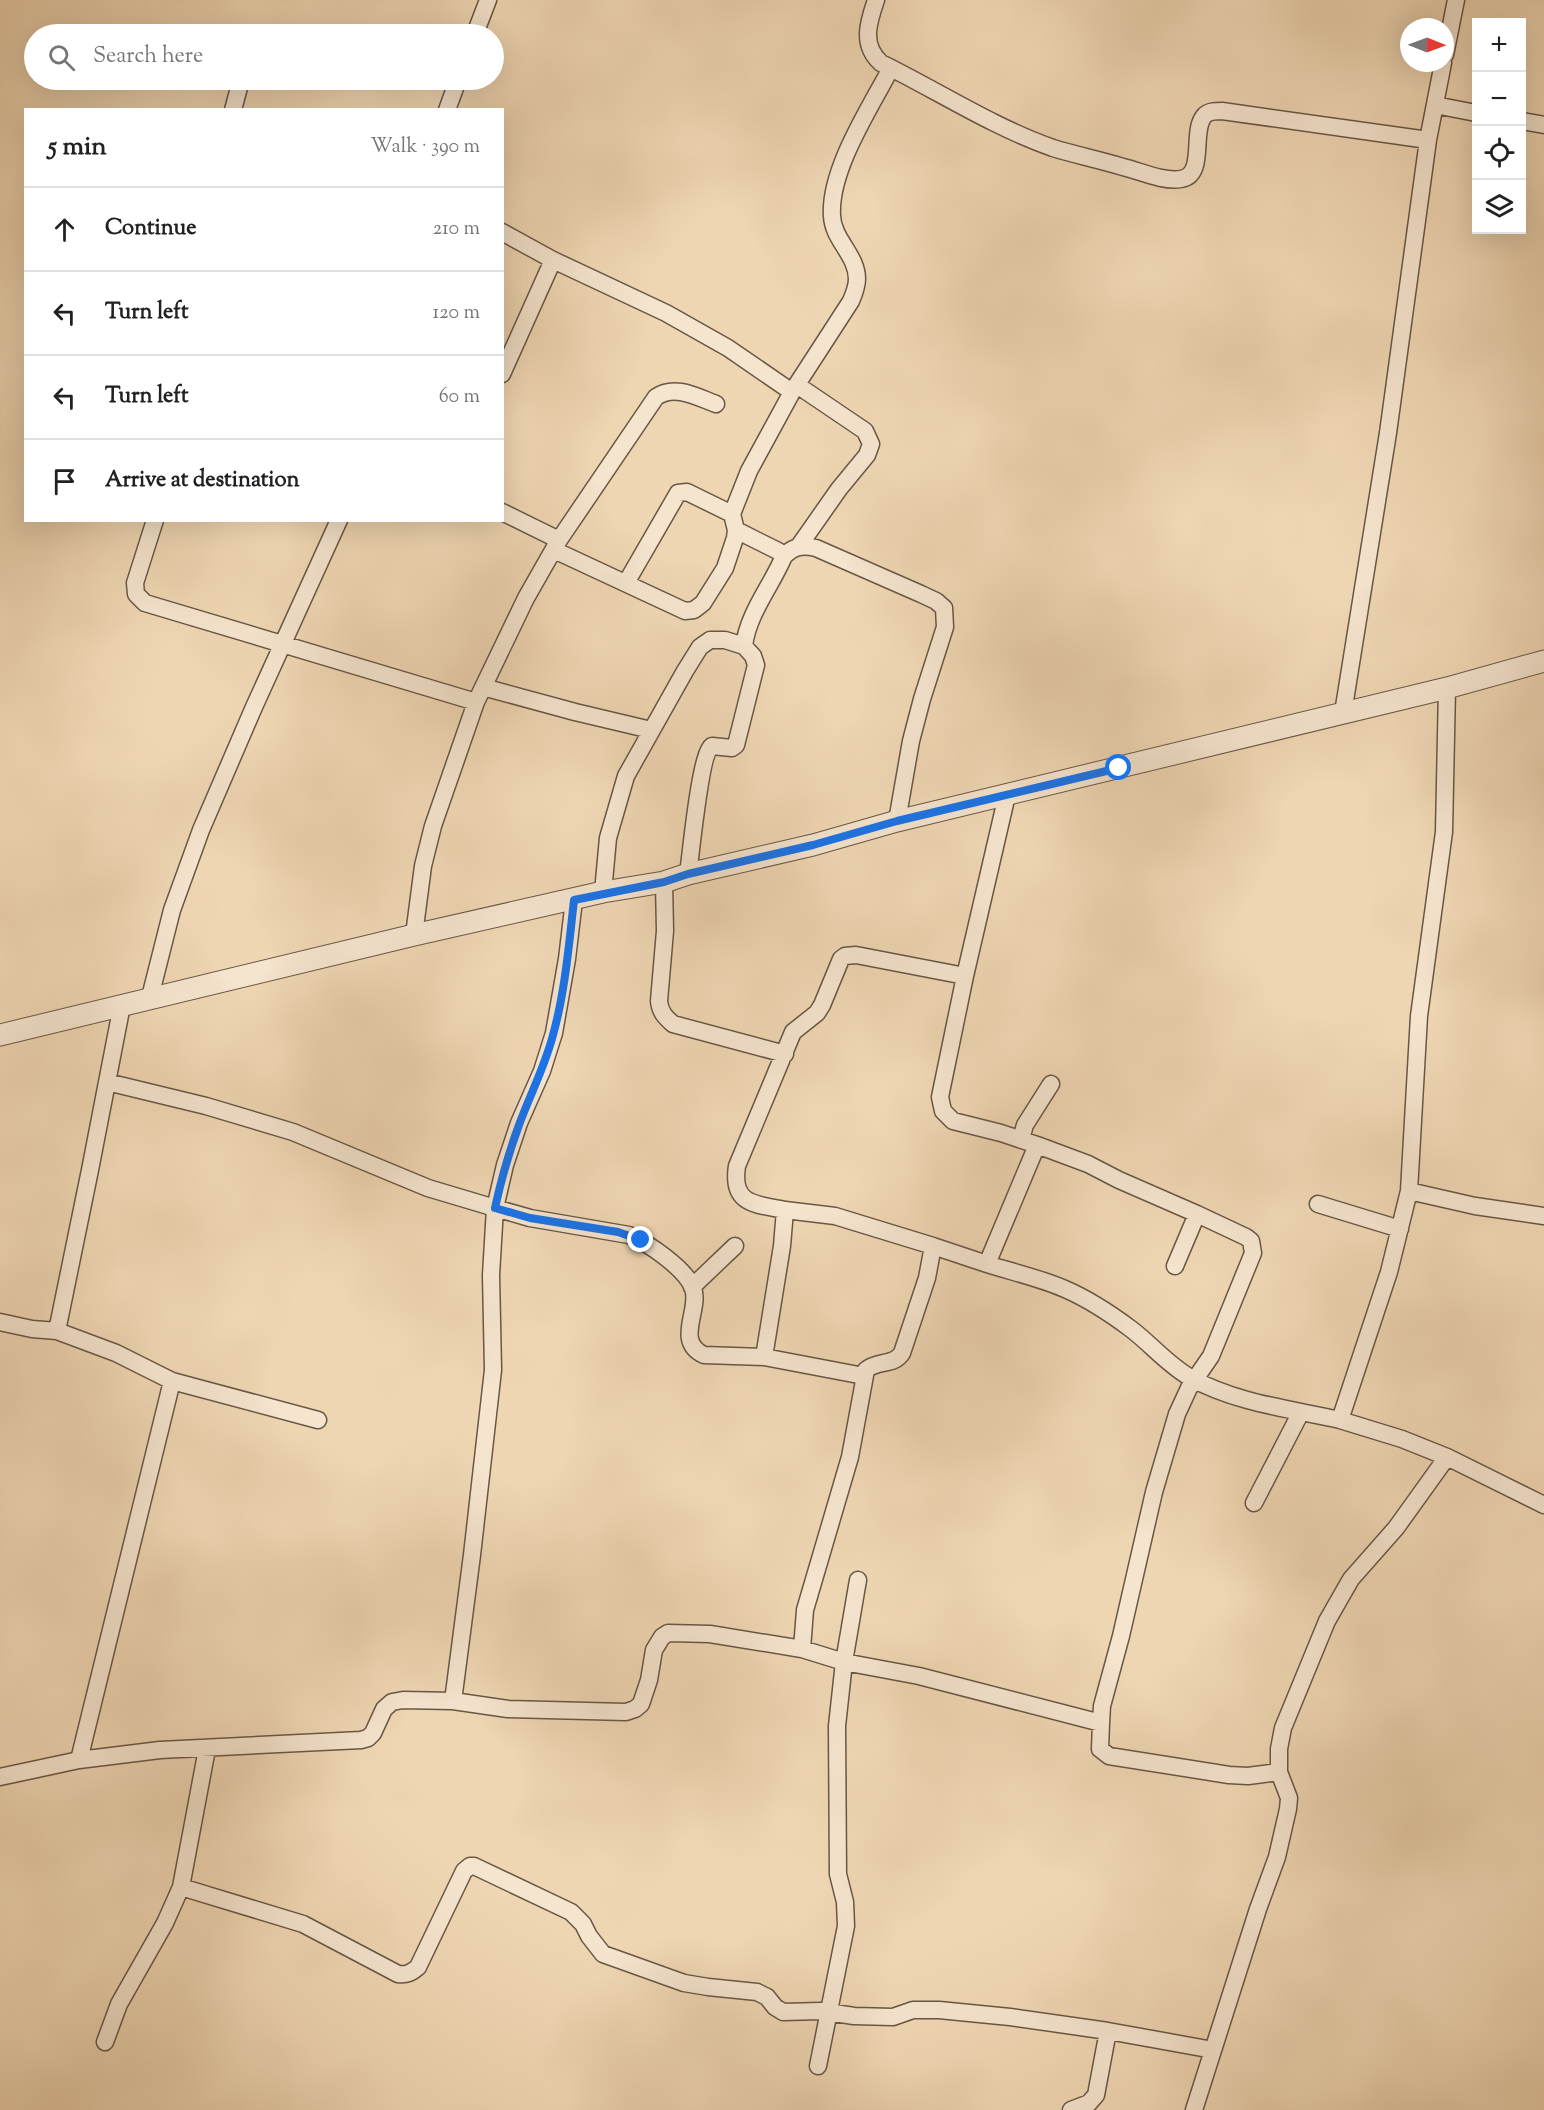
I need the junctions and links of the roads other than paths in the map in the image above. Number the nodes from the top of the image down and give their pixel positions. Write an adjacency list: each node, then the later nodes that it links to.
1 (488, 0): 5 (street)
2 (876, 0): 6 (street)
3 (1456, 0): 4 (street)
4 (1452, 18)
5 (479, 24)
6 (891, 68): 16 (street); 20 (street)
7 (1441, 72): 10 (street)
8 (238, 90): 11 (street)
9 (454, 90): 12 (street)
10 (1435, 105): 13 (street); 16 (street)
11 (234, 108)
12 (448, 108)
13 (1472, 112)
14 (1526, 122): 15 (street)
15 (1544, 125)
16 (1428, 140): 35 (street)
17 (504, 233): 18 (street)
18 (553, 260): 19 (street); 20 (street)
19 (504, 370)
20 (795, 389): 25 (street); 27 (street)
21 (716, 404): 26 (street)
22 (504, 513): 26 (street)
23 (154, 522): 30 (street)
24 (338, 522): 30 (street)
25 (734, 522): 28 (street); 29 (street); 29 (street)
26 (556, 545): 29 (street); 34 (street)
27 (799, 546): 28 (street); 38 (street)
28 (783, 556): 31 (street)
29 (626, 583)
30 (283, 645): 34 (street); 45 (street)
31 (744, 646): 36 (street); 39 (street)
32 (1544, 661): 33 (street)
33 (1447, 688): 35 (street); 53 (street)
34 (480, 695): 36 (street); 43 (street)
35 (1343, 713): 37 (street)
36 (651, 729): 41 (street)
37 (1007, 795): 38 (street); 44 (street)
38 (897, 821): 39 (street)
39 (688, 874): 40 (street)
40 (664, 882): 41 (street); 48 (street)
41 (603, 892): 42 (street)
42 (574, 900): 43 (street); 55 (street)
43 (414, 934): 45 (street)
44 (964, 976): 48 (street); 51 (street)
45 (150, 997): 46 (street)
46 (122, 1005): 47 (street); 49 (street)
47 (0, 1035)
48 (785, 1054): 56 (street)
49 (108, 1082): 55 (street); 66 (street)
50 (1051, 1084): 51 (street)
51 (1021, 1139): 52 (street)
52 (1037, 1144): 57 (street); 62 (street)
53 (1409, 1191): 58 (street); 59 (street)
54 (1318, 1204): 59 (street)
55 (495, 1208): 64 (street); 80 (street)
56 (785, 1210): 61 (street); 67 (street)
57 (1197, 1214): 63 (street); 69 (street)
58 (1544, 1216)
59 (1400, 1229): 73 (street)
60 (735, 1246): 64 (street)
61 (933, 1246): 62 (street); 68 (street)
62 (987, 1264): 69 (street)
63 (1175, 1266)
64 (693, 1287): 67 (street)
65 (0, 1322): 66 (street)
66 (57, 1331): 70 (street)
67 (764, 1357): 68 (street)
68 (864, 1376): 78 (street)
69 (1195, 1380): 71 (street); 81 (street)
70 (172, 1381): 72 (street); 83 (street)
71 (1301, 1412): 73 (street); 75 (street)
72 (318, 1420)
73 (1340, 1420): 74 (street)
74 (1447, 1457): 76 (street); 84 (street)
75 (1254, 1503)
76 (1544, 1505)
77 (858, 1580): 79 (street)
78 (802, 1650): 79 (street); 80 (street)
79 (844, 1662): 81 (street); 87 (street)
80 (453, 1701): 82 (street)
81 (1101, 1723): 84 (street)
82 (207, 1749): 83 (street); 86 (street)
83 (79, 1760): 85 (street)
84 (1280, 1772): 90 (street)
85 (0, 1777)
86 (181, 1887): 87 (street); 89 (street)
87 (828, 2012): 88 (street); 91 (street)
88 (1108, 2031): 90 (street); 92 (street)
89 (105, 2042)
90 (1213, 2050): 93 (street)
91 (818, 2066)
92 (1071, 2110)
93 (1194, 2110)

